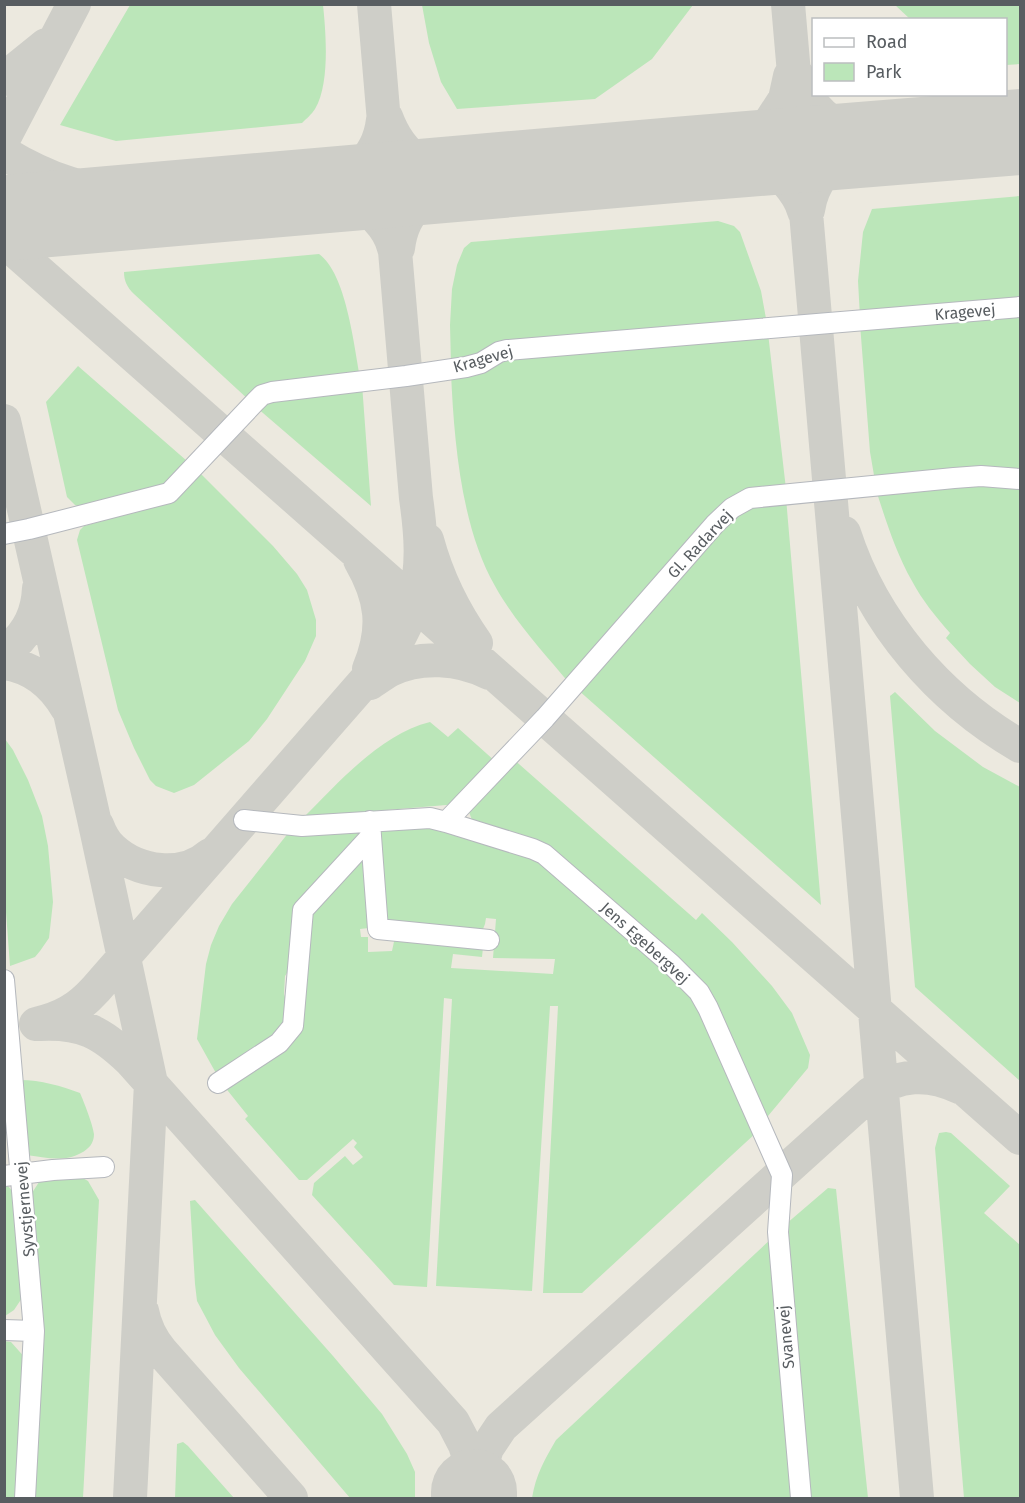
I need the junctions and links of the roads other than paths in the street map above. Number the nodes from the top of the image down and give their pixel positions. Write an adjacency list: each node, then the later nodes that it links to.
1 (1020, 307): 3 (lane, Kragevej)
2 (1020, 479): 5 (lane, Gl. Radarvej)
3 (4, 534)
4 (244, 820): 6 (lane, Jens Egebergvej)
5 (447, 822): 6 (lane, Jens Egebergvej); 12 (lane, Jens Egebergvej)
6 (370, 829): 7 (lane); 9 (lane)
7 (489, 940)
8 (4, 980): 11 (lane, Syvstjernevej)
9 (218, 1083)
10 (104, 1167): 11 (lane)
11 (13, 1175): 14 (lane, Syvstjernevej)
12 (782, 1175): 16 (lane, Svanevej)
13 (4, 1330): 14 (lane)
14 (34, 1331): 15 (lane, Syvstjernevej)
15 (25, 1498)
16 (801, 1498)

